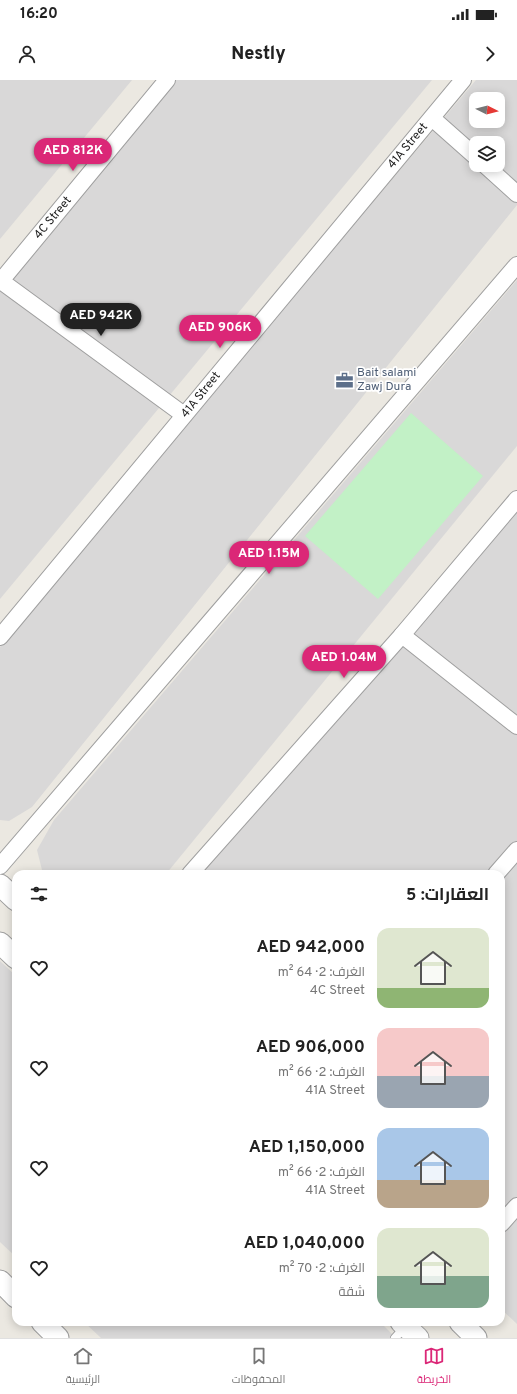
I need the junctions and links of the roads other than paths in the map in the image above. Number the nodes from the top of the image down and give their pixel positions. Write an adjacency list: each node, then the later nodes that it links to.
1 (167, 80): 8 (street, 4C Street)
2 (463, 80): 3 (street, 41A Street)
3 (432, 118): 4 (street); 9 (street, 41A Street)
4 (469, 151)
5 (493, 172): 6 (street)
6 (517, 194)
7 (517, 265): 15 (street)
8 (0, 281): 9 (street)
9 (184, 415): 12 (street, 41A Street)
10 (517, 499): 11 (street)
11 (402, 635): 13 (street); 16 (street)
12 (0, 637)
13 (517, 726)
14 (517, 850): 17 (street)
15 (0, 866)
16 (194, 870)
17 (500, 870)
18 (0, 885): 19 (street)
19 (12, 896)
20 (0, 943): 21 (street)
21 (12, 954)
22 (517, 1206): 23 (street)
23 (505, 1220)
24 (0, 1281): 25 (street)
25 (12, 1293)
26 (46, 1326): 28 (street)
27 (464, 1326): 29 (street)
28 (58, 1338)
29 (476, 1338)

